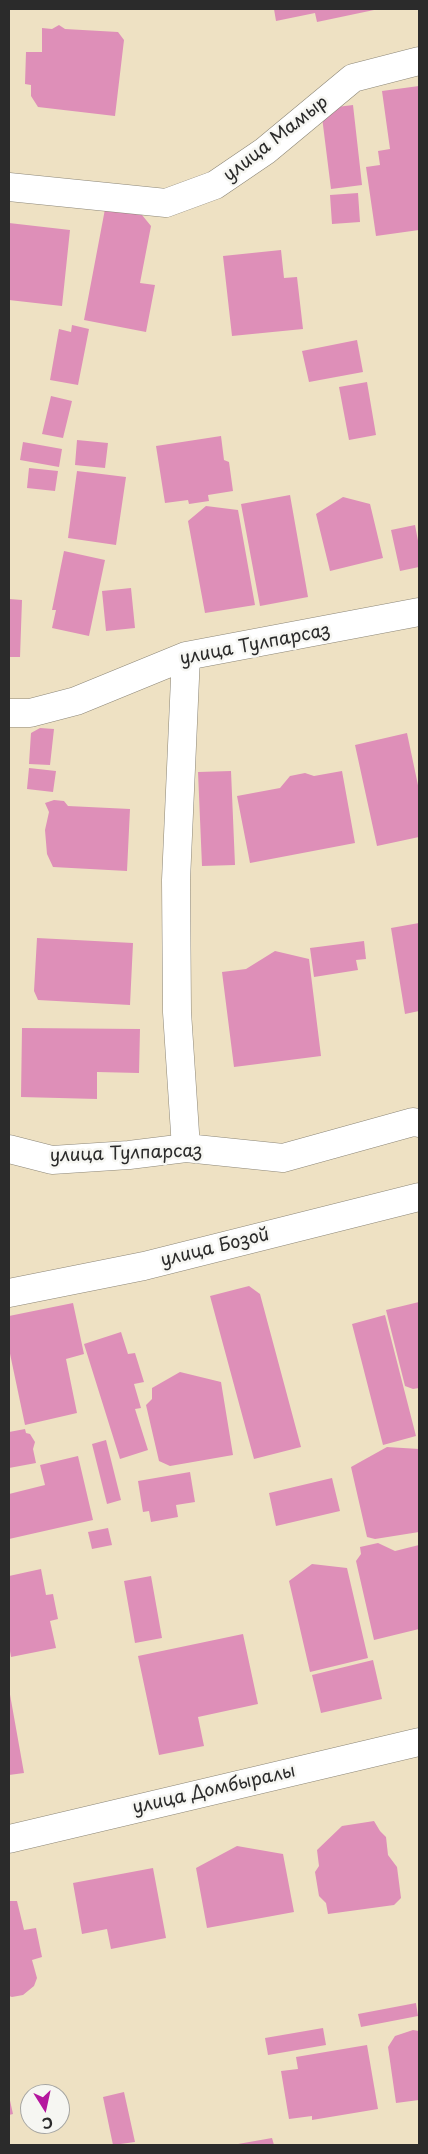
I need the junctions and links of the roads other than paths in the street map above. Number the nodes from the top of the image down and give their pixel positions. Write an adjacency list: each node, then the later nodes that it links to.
1 (419, 62): 2 (street, улица Мамыр)
2 (9, 186)
3 (419, 612): 4 (street, улица Тулпарсаз)
4 (186, 656): 5 (street, улица Тулпарсаз); 7 (street)
5 (9, 713)
6 (419, 1123): 7 (street, улица Тулпарсаз)
7 (186, 1148): 8 (street, улица Тулпарсаз)
8 (9, 1149)
9 (419, 1197): 10 (street, улица Бозой)
10 (9, 1293)
11 (419, 1742): 12 (street, улица Домбыралы)
12 (9, 1839)

